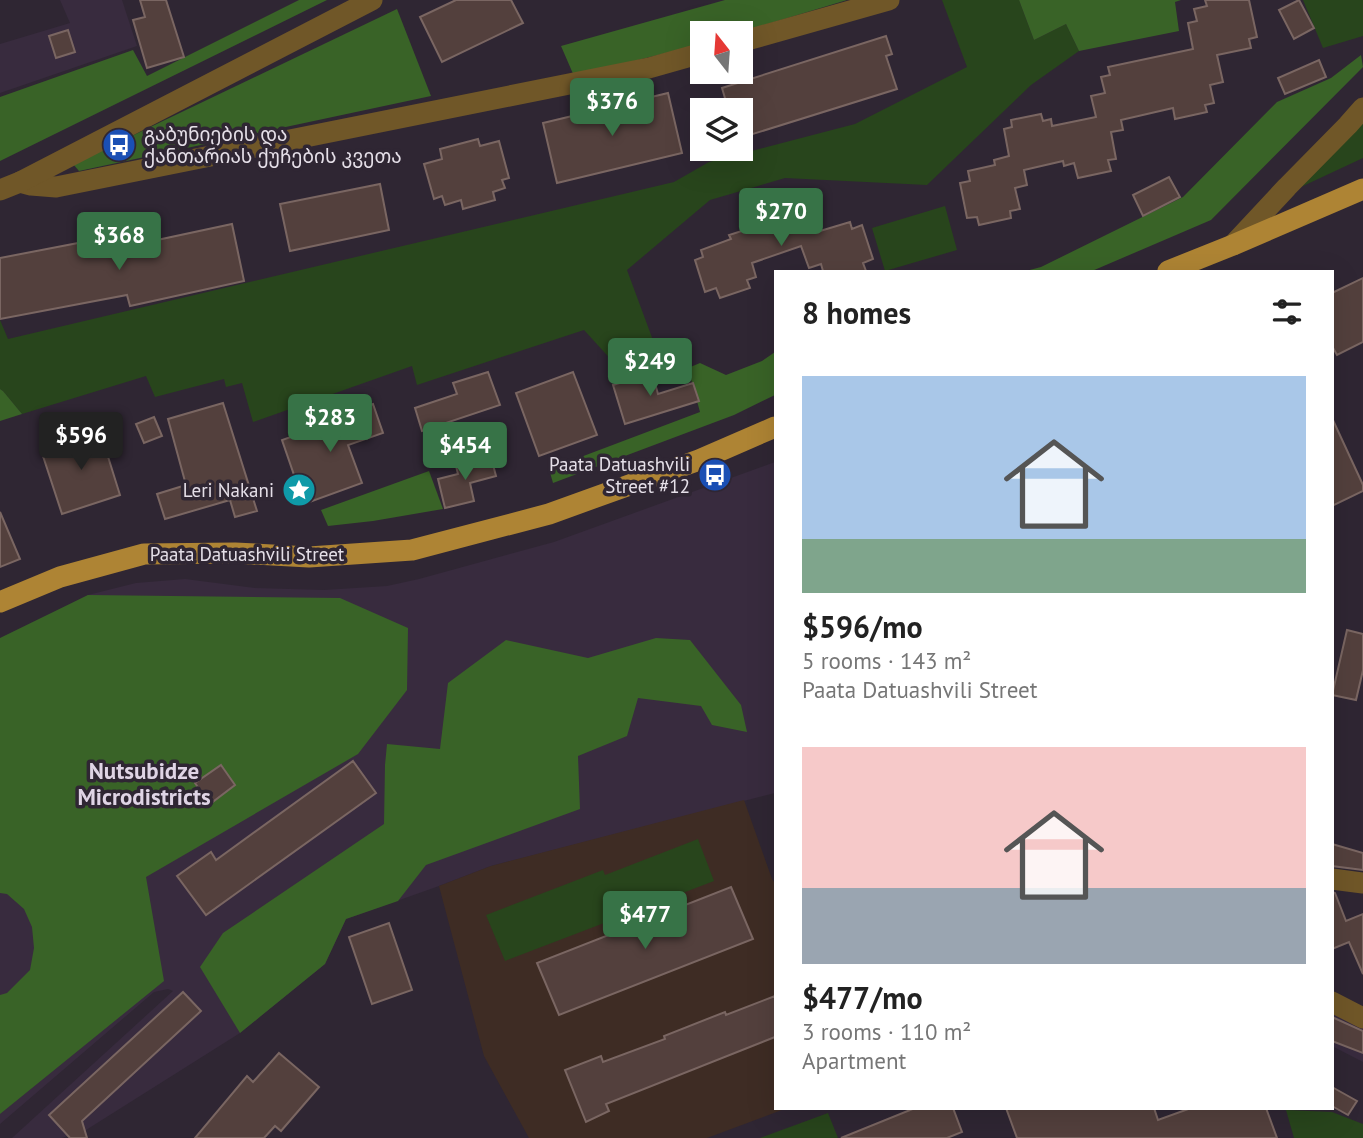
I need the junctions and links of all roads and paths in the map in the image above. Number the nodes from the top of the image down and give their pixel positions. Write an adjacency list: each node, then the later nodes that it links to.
1 (372, 0): 6 (street)
2 (889, 0): 3 (street)
3 (753, 39)
4 (690, 57): 6 (street)
5 (1363, 108): 9 (street)
6 (20, 182): 8 (street)
7 (1363, 189): 9 (main road)
8 (0, 190)
9 (1233, 245): 10 (main road)
10 (1170, 270)
11 (774, 427): 12 (main road, Paata Datuashvili Street)
12 (0, 602)
13 (1334, 879): 14 (street)
14 (1363, 883)
15 (1334, 1003): 16 (street)
16 (1363, 1018)

